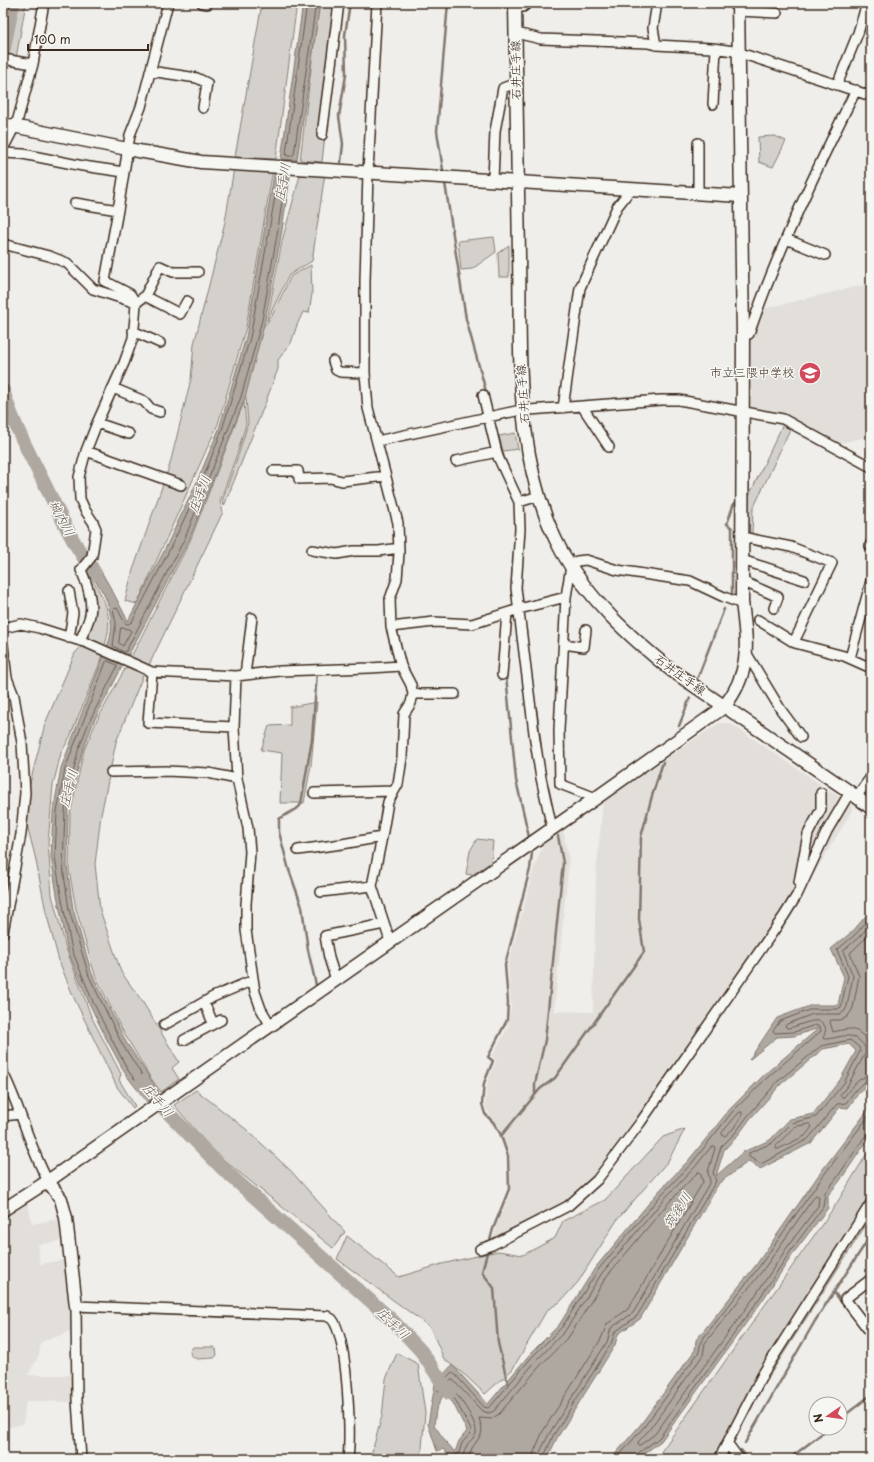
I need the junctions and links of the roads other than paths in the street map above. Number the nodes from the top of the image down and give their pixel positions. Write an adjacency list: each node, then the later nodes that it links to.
1 (44, 3): 16 (street)
2 (168, 3): 17 (street)
3 (339, 3): 25 (street)
4 (377, 3): 31 (street)
5 (528, 3): 8 (street)
6 (657, 3): 12 (street)
7 (867, 3): 19 (street)
8 (515, 5): 11 (street, 石井庄手線)
9 (738, 7): 10 (street); 14 (street)
10 (777, 13)
11 (516, 33): 12 (street); 18 (street, 石井庄手線)
12 (656, 45): 13 (street)
13 (716, 49): 14 (street); 22 (street)
14 (738, 53): 19 (street); 36 (street)
15 (6, 59): 16 (street)
16 (33, 64): 24 (street)
17 (150, 71): 23 (street); 28 (street)
18 (516, 83): 32 (street); 33 (street, 石井庄手線)
19 (837, 85): 20 (street)
20 (856, 90): 21 (street); 39 (street)
21 (871, 96)
22 (712, 104)
23 (203, 108)
24 (8, 125): 27 (street); 28 (street)
25 (322, 135)
26 (698, 143): 35 (street)
27 (3, 149)
28 (127, 149): 30 (street); 31 (street)
29 (3, 153): 30 (street)
30 (124, 172): 38 (street)
31 (368, 172): 32 (street); 50 (street)
32 (493, 180): 33 (street)
33 (517, 182): 34 (street); 55 (street, 石井庄手線)
34 (631, 189): 35 (street); 54 (street)
35 (698, 193): 36 (street)
36 (740, 196): 47 (street)
37 (75, 203): 38 (street)
38 (118, 210): 45 (street)
39 (786, 239): 41 (street); 47 (street)
40 (3, 244): 45 (street)
41 (825, 255)
42 (198, 272): 43 (street)
43 (145, 296): 44 (street); 45 (street)
44 (187, 301)
45 (136, 303): 46 (street)
46 (134, 331): 48 (street); 51 (street)
47 (743, 336): 56 (street)
48 (160, 343)
49 (333, 361): 50 (street)
50 (365, 373): 61 (street)
51 (113, 388): 57 (street); 59 (street)
52 (483, 395): 58 (street)
53 (582, 406): 54 (street); 56 (street); 62 (street)
54 (563, 408): 55 (street)
55 (523, 411): 58 (street); 70 (street, 石井庄手線)
56 (742, 411): 66 (street); 72 (street)
57 (160, 412)
58 (488, 418): 61 (street); 64 (street)
59 (97, 423): 60 (street); 63 (street)
60 (129, 434)
61 (377, 441): 68 (street)
62 (609, 447)
63 (86, 451): 69 (street); 92 (street)
64 (497, 452): 65 (street); 71 (street)
65 (456, 461)
66 (871, 467)
67 (273, 471): 68 (street)
68 (386, 476): 73 (street)
69 (181, 485)
70 (539, 496): 71 (street); 76 (street, 石井庄手線)
71 (519, 502): 84 (street)
72 (742, 537): 75 (street); 93 (street)
73 (399, 548): 74 (street); 88 (street)
74 (312, 550)
75 (742, 560): 77 (street); 78 (street)
76 (570, 566): 81 (street); 82 (street); 106 (street, 石井庄手線)
77 (804, 580)
78 (742, 581): 82 (street); 83 (street)
79 (871, 581): 97 (street)
80 (69, 590): 91 (street)
81 (566, 597): 84 (street); 94 (street)
82 (742, 602): 96 (street)
83 (774, 608)
84 (519, 609): 85 (street); 112 (street)
85 (507, 613): 88 (street); 102 (street)
86 (252, 618): 101 (street)
87 (758, 620): 93 (street)
88 (391, 627): 98 (street)
89 (3, 628): 91 (street)
90 (586, 630): 94 (street)
91 (69, 638): 92 (street)
92 (83, 642): 100 (street)
93 (794, 642): 97 (street)
94 (564, 644): 113 (street)
95 (3, 646): 103 (street)
96 (747, 654): 106 (street); 108 (street)
97 (850, 658): 99 (street)
98 (401, 666): 101 (street); 104 (street)
99 (871, 668)
100 (152, 672): 101 (street); 107 (street)
101 (241, 675): 107 (street)
102 (502, 675)
103 (5, 679): 126 (street)
104 (413, 694): 105 (street); 114 (street)
105 (454, 694)
106 (724, 706): 117 (street); 118 (street, 石井庄手線)
107 (234, 727): 111 (street)
108 (801, 737)
109 (111, 772): 111 (street)
110 (871, 776): 118 (street)
111 (237, 779): 128 (street)
112 (545, 782): 113 (street); 119 (street)
113 (560, 784): 117 (street)
114 (394, 792): 115 (street); 120 (street)
115 (314, 793)
116 (821, 793): 124 (street)
117 (596, 798): 119 (street)
118 (861, 800): 124 (street)
119 (552, 828): 127 (street)
120 (382, 837): 121 (street); 122 (street)
121 (298, 850)
122 (372, 886): 123 (street); 125 (street)
123 (321, 892)
124 (797, 895): 140 (street)
125 (384, 924): 127 (street); 129 (street)
126 (3, 932)
127 (390, 941): 129 (street)
128 (253, 980): 130 (street); 132 (street)
129 (336, 980): 132 (street)
130 (204, 1002): 131 (street); 133 (street)
131 (164, 1025)
132 (271, 1026): 137 (street)
133 (184, 1040)
134 (3, 1073): 135 (street)
135 (20, 1114): 136 (street); 137 (street)
136 (3, 1116)
137 (48, 1181): 139 (street); 142 (street)
138 (871, 1203): 144 (street)
139 (3, 1210)
140 (480, 1249)
141 (871, 1279): 143 (street)
142 (76, 1306): 145 (street); 146 (street)
143 (871, 1333)
144 (728, 1444): 147 (street); 148 (street)
145 (81, 1459)
146 (348, 1459)
147 (719, 1459)
148 (739, 1459)

